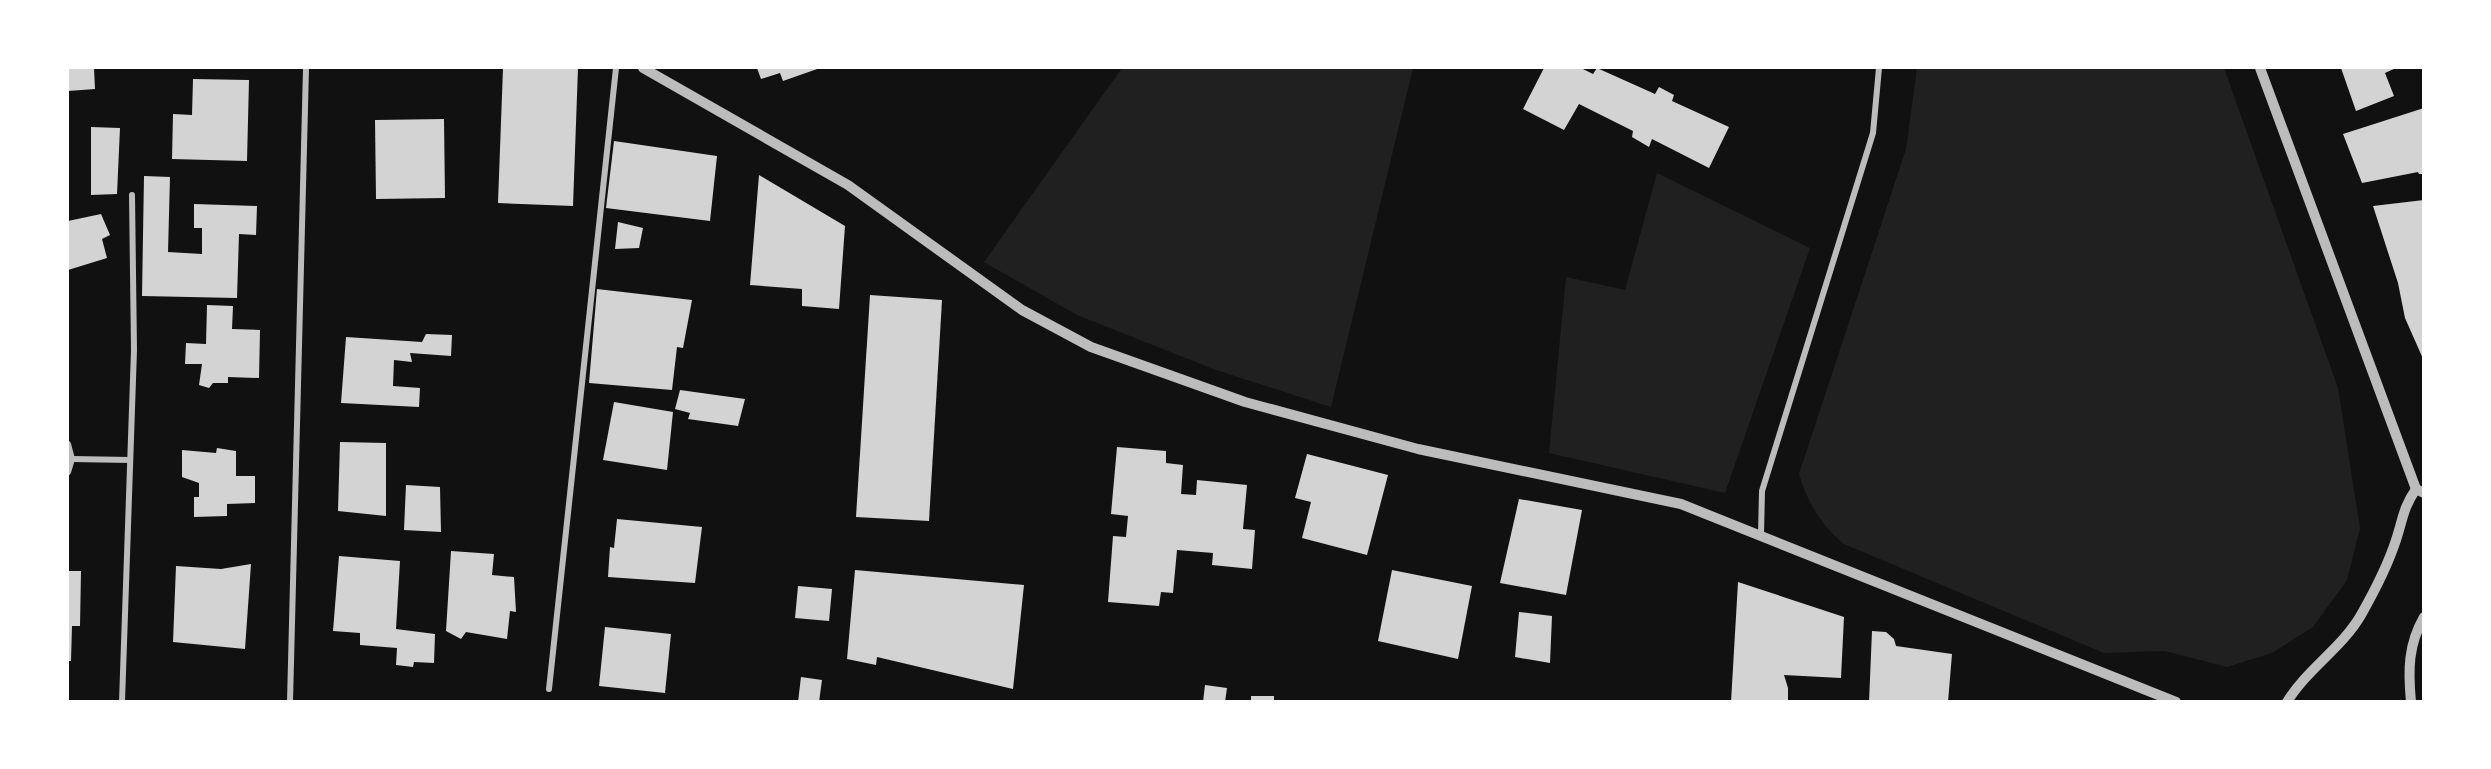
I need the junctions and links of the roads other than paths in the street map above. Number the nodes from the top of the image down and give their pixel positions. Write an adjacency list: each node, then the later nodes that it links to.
1 (306, 68): 16 (street)
2 (616, 68): 14 (street)
3 (643, 68): 12 (street)
4 (1880, 68): 12 (street)
5 (2260, 68): 11 (street)
6 (132, 195): 9 (street)
7 (68, 444): 8 (street)
8 (72, 459): 9 (street); 10 (street)
9 (130, 460): 15 (street)
10 (68, 472)
11 (2420, 491): 18 (street)
12 (1761, 535): 17 (street)
13 (2424, 617): 19 (street)
14 (549, 689)
15 (122, 702)
16 (290, 702)
17 (2176, 702)
18 (2287, 702)
19 (2411, 702)

